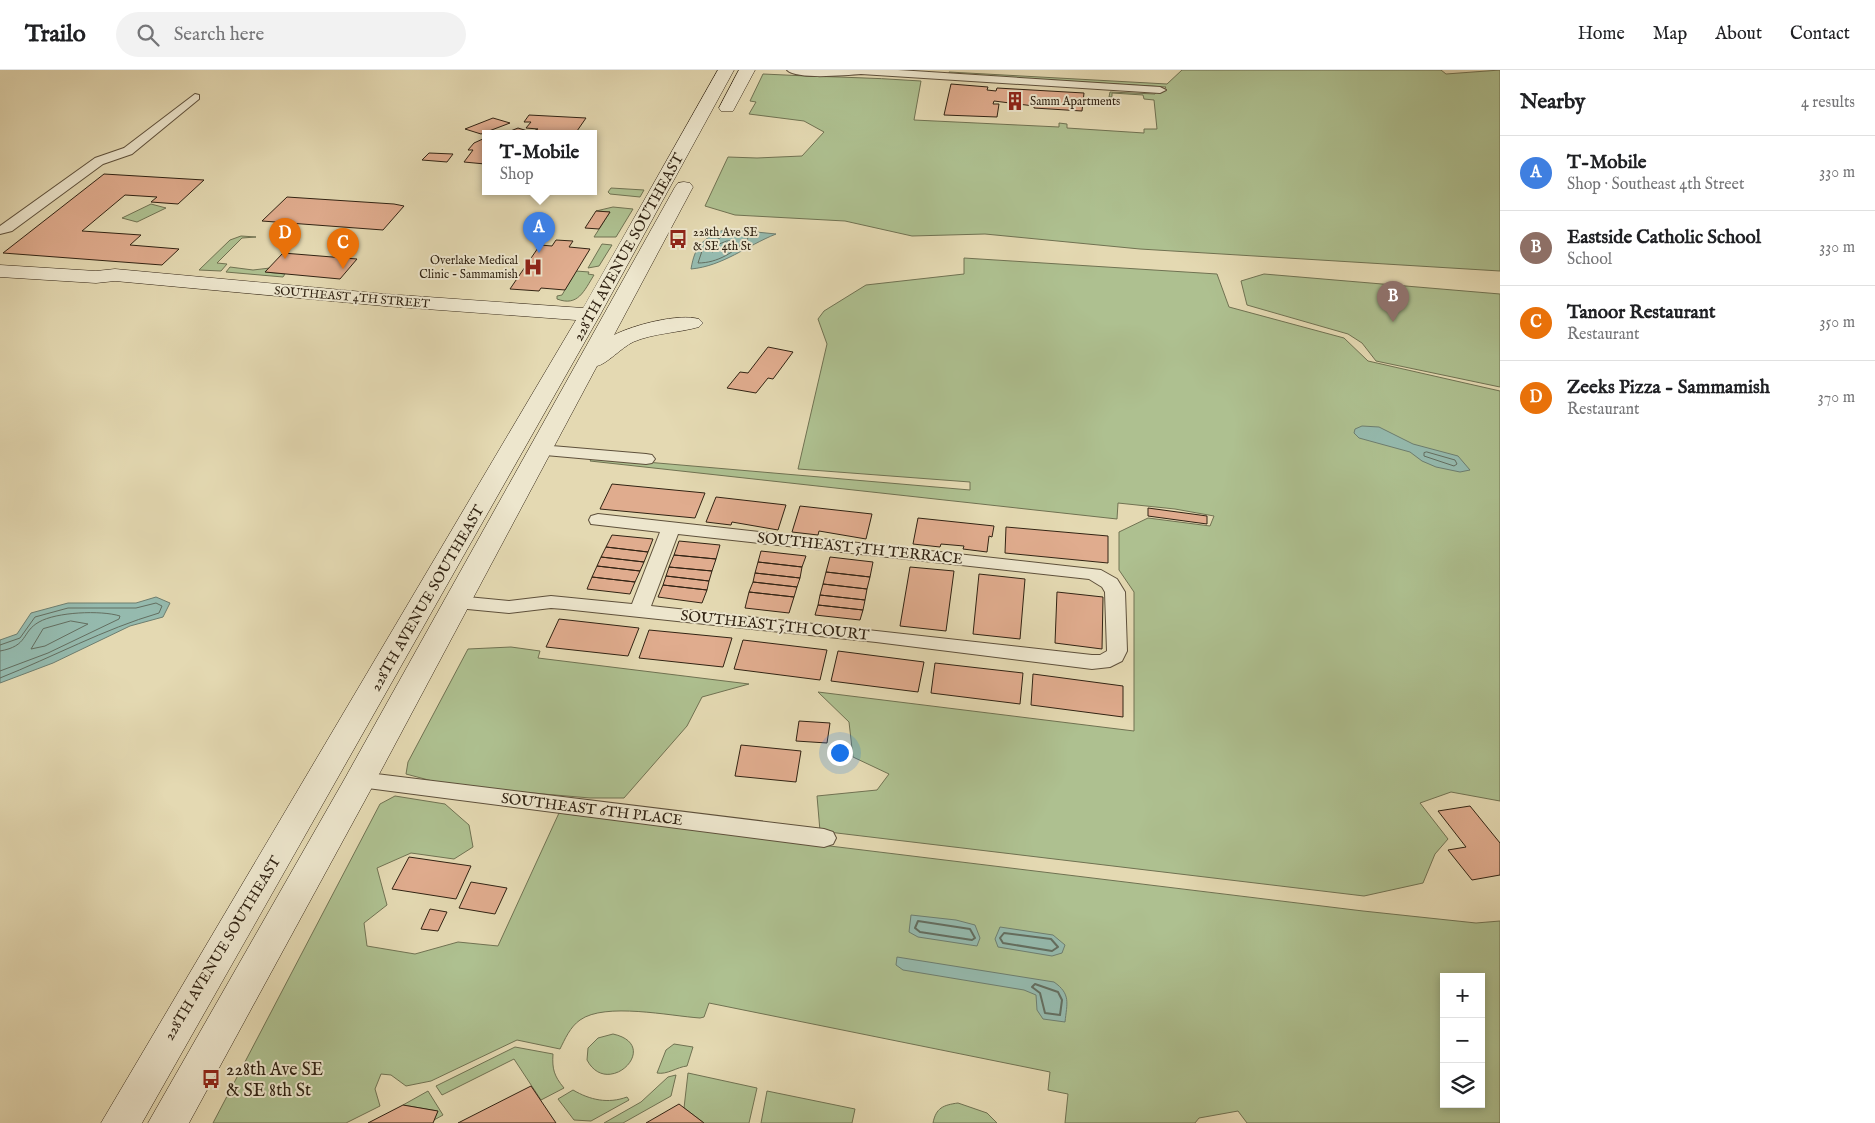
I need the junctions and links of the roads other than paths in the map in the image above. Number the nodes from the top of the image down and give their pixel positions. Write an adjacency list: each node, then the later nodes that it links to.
1 (726, 70): 12 (main road, 228TH AVENUE SOUTHEAST)
2 (747, 70): 6 (main road)
3 (793, 70): 4 (street)
4 (946, 70)
5 (195, 97): 8 (street)
6 (717, 126)
7 (691, 174): 14 (main road, 228TH AVENUE SOUTHEAST)
8 (2, 232)
9 (0, 264): 11 (main road, SOUTHEAST 4TH STREET)
10 (0, 272): 11 (main road, SOUTHEAST 4TH STREET)
11 (115, 275): 12 (main road, SOUTHEAST 4TH STREET)
12 (590, 315): 24 (main road, 228TH AVENUE SOUTHEAST)
13 (692, 323): 14 (main road)
14 (574, 387): 15 (main road, 228TH AVENUE SOUTHEAST)
15 (540, 450): 16 (street); 19 (main road, 228TH AVENUE SOUTHEAST)
16 (646, 459)
17 (598, 520): 18 (street, SOUTHEAST 5TH TERRACE)
18 (671, 527): 20 (street); 21 (street, SOUTHEAST 5TH TERRACE)
19 (457, 602): 20 (street, SOUTHEAST 5TH COURT); 22 (main road, 228TH AVENUE SOUTHEAST)
20 (638, 611): 21 (street, SOUTHEAST 5TH COURT)
21 (1092, 662)
22 (360, 780): 23 (street, SOUTHEAST 6TH PLACE); 25 (main road, 228TH AVENUE SOUTHEAST)
23 (824, 838)
24 (121, 1123)
25 (168, 1123)

